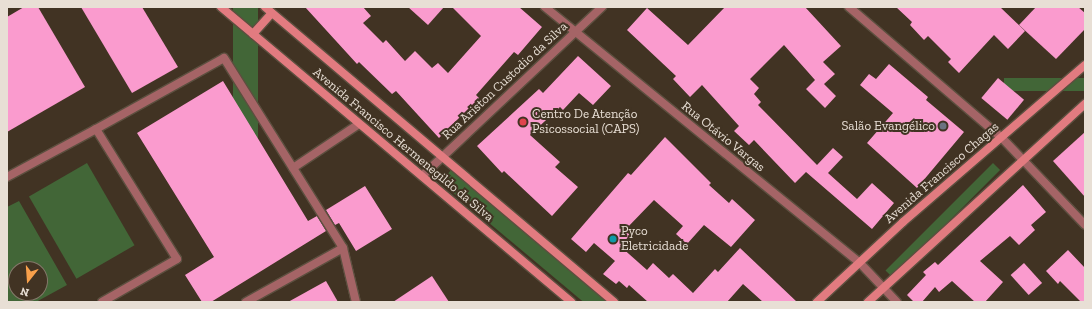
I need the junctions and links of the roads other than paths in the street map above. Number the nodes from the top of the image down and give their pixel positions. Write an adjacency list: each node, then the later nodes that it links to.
1 (221, 7): 8 (main road, Avenida Francisco Hermenegildo da Silva)
2 (265, 7): 6 (main road, Avenida Francisco Hermenegildo da Silva)
3 (545, 7): 7 (street, Rua Otávio Vargas)
4 (602, 7): 7 (street, Rua Ariston Custodio da Silva)
5 (849, 7): 13 (street)
6 (272, 13): 8 (main road); 14 (main road, Avenida Francisco Hermenegildo da Silva)
7 (574, 32): 14 (street, Rua Ariston Custodio da Silva); 21 (street, Rua Otávio Vargas)
8 (253, 34): 11 (main road, Avenida Francisco Hermenegildo da Silva)
9 (1085, 64): 13 (main road, Avenida Francisco Chagas)
10 (1085, 104): 15 (main road)
11 (359, 124): 16 (street); 17 (main road, Avenida Francisco Hermenegildo da Silva)
12 (96, 129): 16 (street); 18 (street); 23 (street)
13 (1002, 138): 15 (street); 21 (main road, Avenida Francisco Chagas)
14 (443, 156): 17 (street, Rua Ariston Custodio da Silva); 27 (main road, Avenida Francisco Hermenegildo da Silva)
15 (1023, 160): 19 (street); 22 (main road)
16 (293, 168): 20 (street)
17 (422, 176): 26 (main road, Avenida Francisco Hermenegildo da Silva)
18 (7, 177)
19 (1085, 225)
20 (343, 248): 24 (street); 25 (street)
21 (859, 262): 22 (street, Rua Otávio Vargas); 28 (main road, Avenida Francisco Chagas)
22 (884, 288): 29 (main road); 30 (street, Rua Otávio Vargas)
23 (102, 302)
24 (246, 302)
25 (356, 302)
26 (571, 302)
27 (614, 302)
28 (817, 302)
29 (868, 302)
30 (897, 302)

